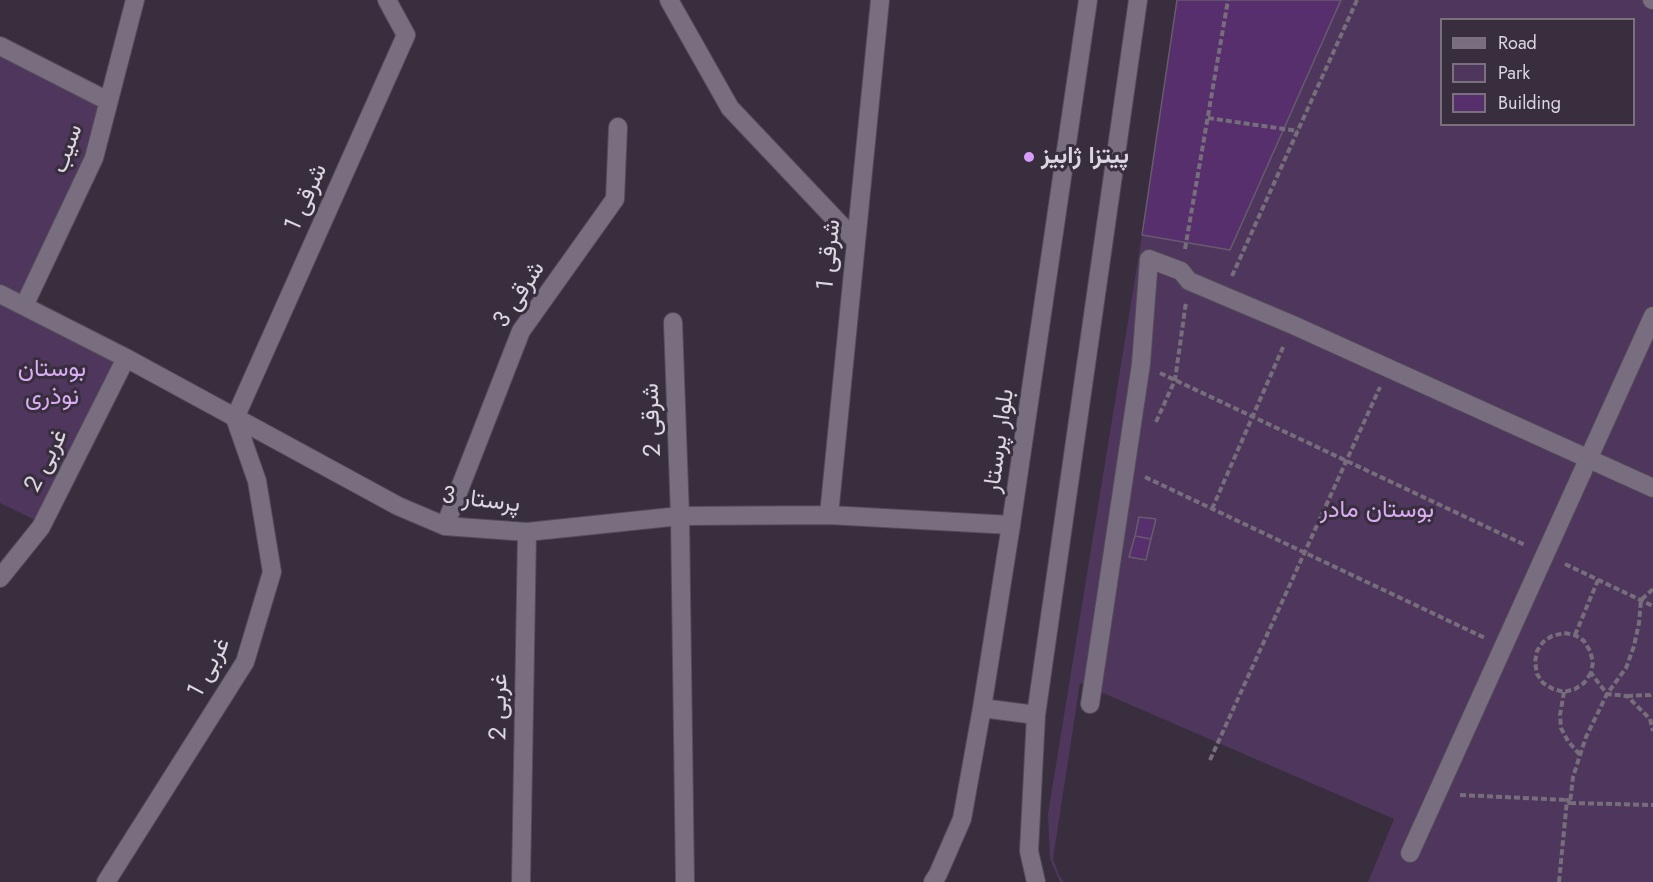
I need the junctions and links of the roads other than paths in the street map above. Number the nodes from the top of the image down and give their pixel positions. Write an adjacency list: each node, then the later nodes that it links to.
1 (135, 0): 8 (street, سیب)
2 (387, 0): 16 (street, شرقی 1)
3 (669, 0): 10 (street)
4 (880, 0): 10 (street, شرقی 1)
5 (1089, 0): 21 (street, بلوار پرستار)
6 (1138, 0): 27 (street)
7 (0, 46): 8 (street)
8 (108, 101): 12 (street, سیب)
9 (618, 127): 22 (street, شرقی 3)
10 (855, 240): 19 (street, شرقی 1)
11 (0, 294): 12 (street, پرستار 3)
12 (24, 306): 15 (street, پرستار 3)
13 (1653, 316): 17 (street)
14 (674, 322): 20 (street, شرقی 2)
15 (126, 358): 16 (street, پرستار 3); 24 (street, غربی 2)
16 (235, 418): 22 (street, پرستار 3); 29 (street, غربی 1)
17 (1588, 459): 18 (street); 25 (street); 28 (street)
18 (1653, 488)
19 (829, 515): 20 (street, پرستار 3); 21 (street, پرستار 3)
20 (680, 516): 23 (street, پرستار 3); 31 (street)
21 (1011, 525): 26 (street, بلوار پرستار)
22 (445, 526): 23 (street, پرستار 3)
23 (527, 532): 30 (street, غربی 2)
24 (0, 578)
25 (1090, 705)
26 (982, 708): 27 (street); 32 (street, بلوار پرستار)
27 (1036, 715): 33 (street)
28 (1410, 853)
29 (106, 882)
30 (521, 882)
31 (685, 882)
32 (933, 882)
33 (1036, 882)

